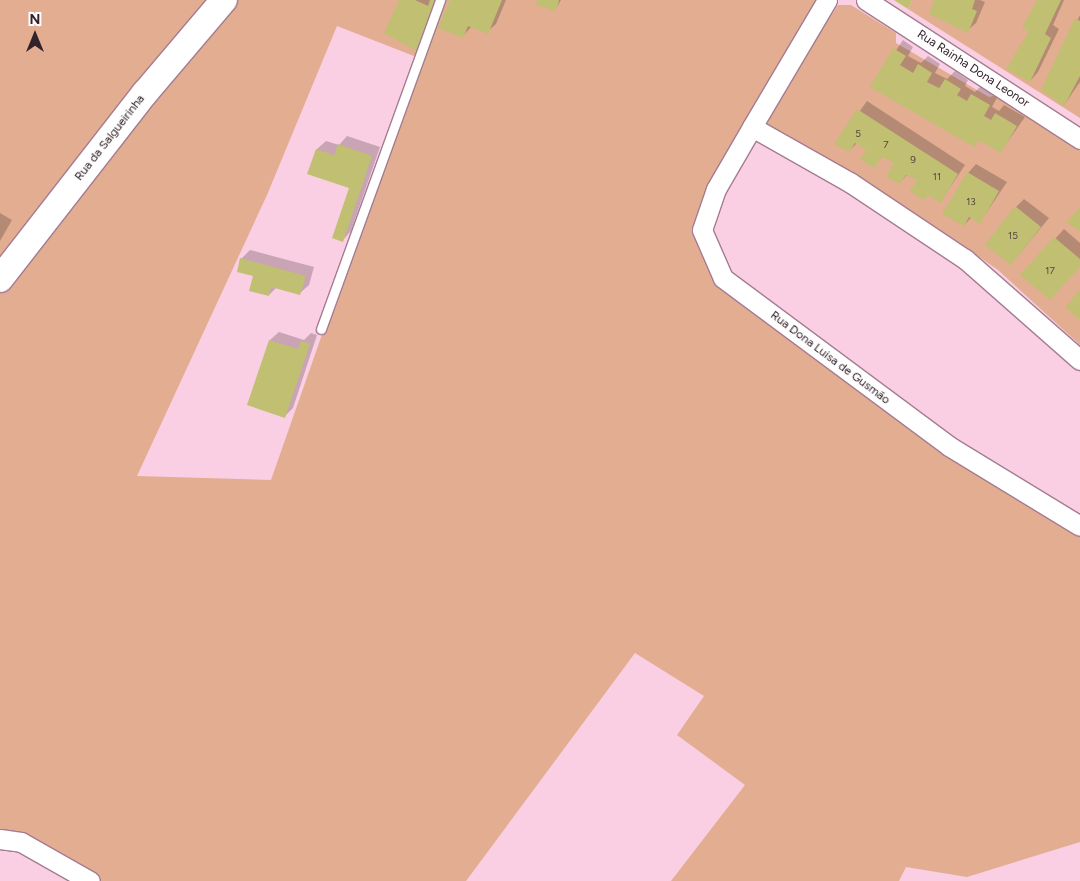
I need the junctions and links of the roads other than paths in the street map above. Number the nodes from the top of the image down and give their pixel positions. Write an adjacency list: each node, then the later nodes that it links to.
1 (224, 0): 7 (street, Rua da Salgueirinha)
2 (440, 0): 8 (lane)
3 (827, 0): 5 (street, Rua Dona Luisa de Gusmão)
4 (866, 0): 6 (street, Rua Rainha Dona Leonor)
5 (752, 127): 9 (street); 10 (street, Rua Dona Luisa de Gusmão)
6 (1080, 139)
7 (0, 279)
8 (322, 330)
9 (1080, 360)
10 (1080, 526)
11 (0, 839): 12 (street)
12 (90, 881)

